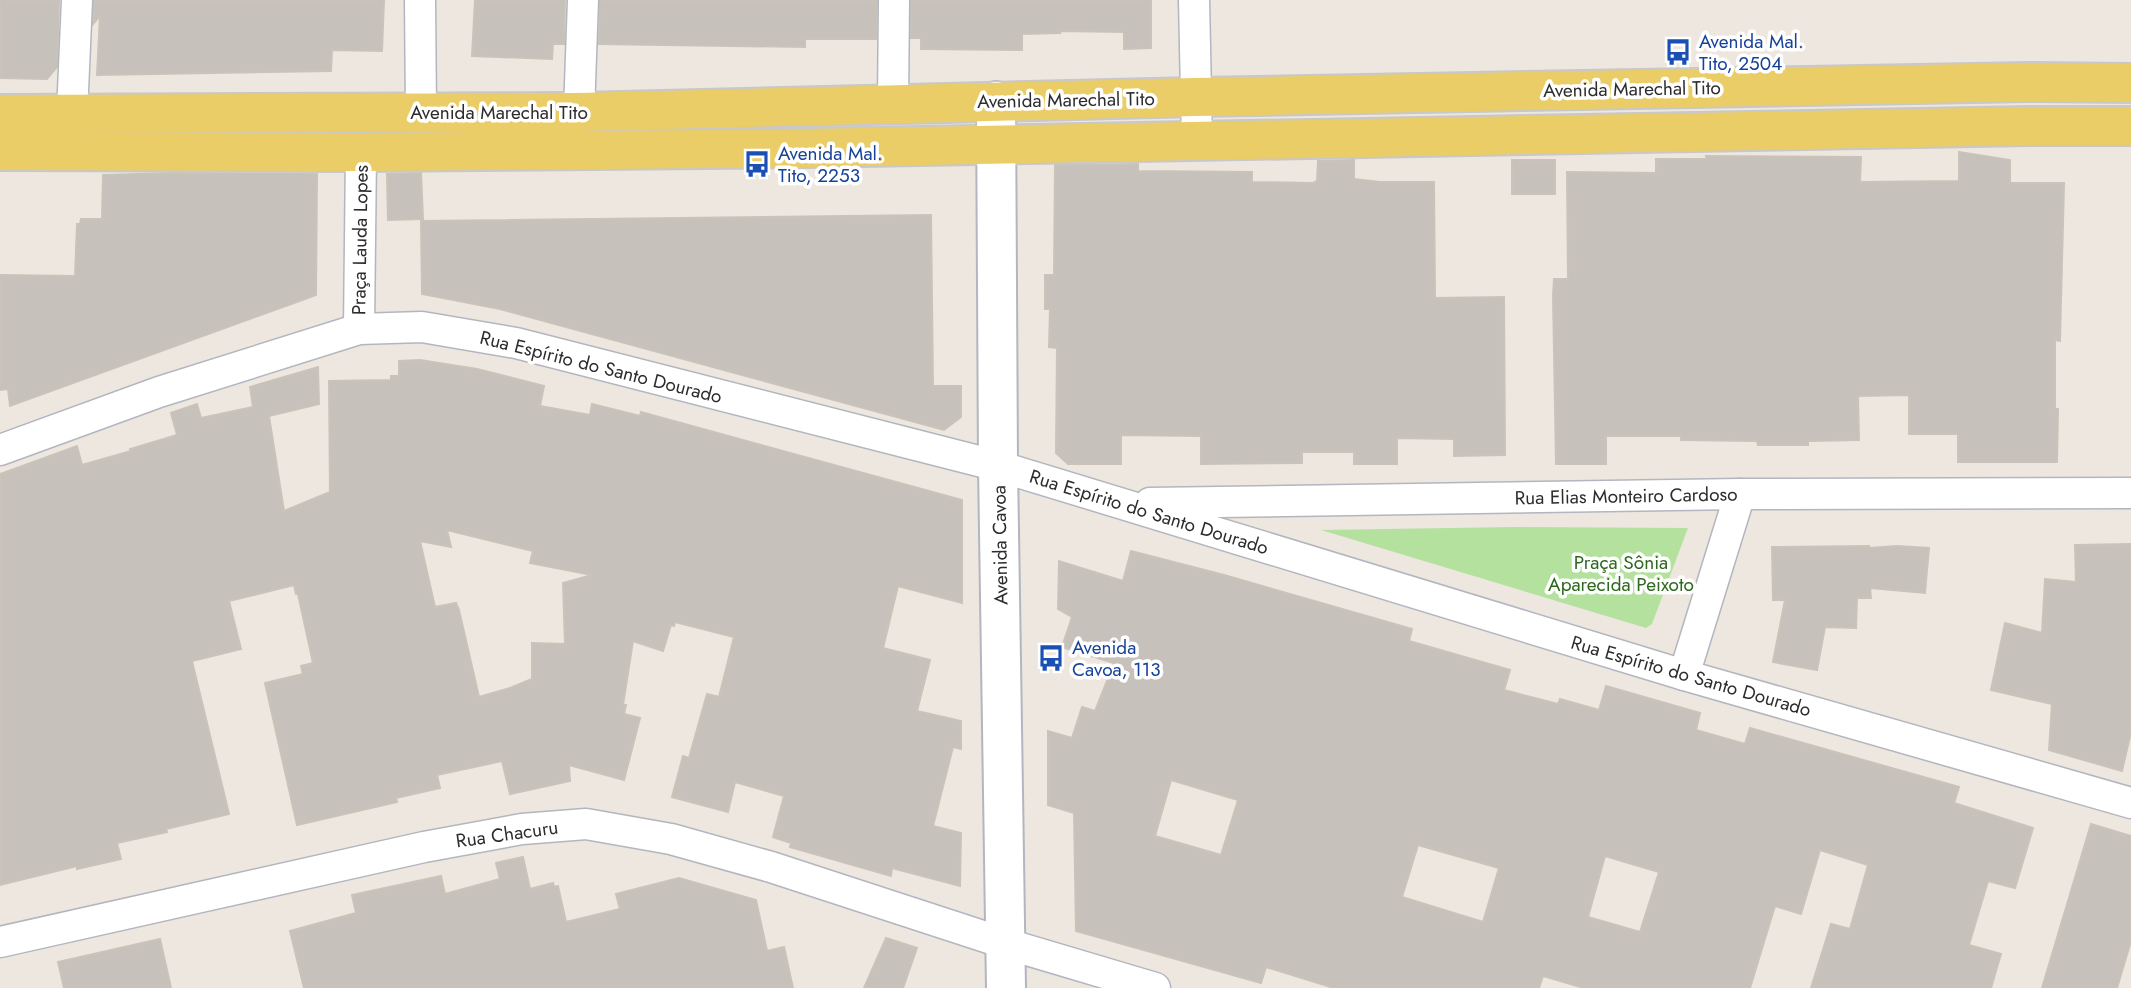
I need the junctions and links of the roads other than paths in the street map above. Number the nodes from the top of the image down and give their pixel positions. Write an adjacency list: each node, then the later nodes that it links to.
1 (77, 0): 12 (street)
2 (421, 0): 10 (street)
3 (583, 0): 11 (street)
4 (894, 0): 9 (street)
5 (1194, 0): 7 (street)
6 (2131, 83): 7 (main road, Avenida Marechal Tito)
7 (1196, 97): 8 (main road, Avenida Marechal Tito); 15 (street)
8 (996, 102): 9 (main road, Avenida Marechal Tito); 16 (street, Avenida Cavoa)
9 (892, 103): 11 (main road, Avenida Marechal Tito)
10 (421, 112): 11 (main road, Avenida Marechal Tito); 12 (main road, Avenida Marechal Tito)
11 (579, 112)
12 (72, 113): 13 (main road, Avenida Marechal Tito)
13 (0, 114)
14 (2131, 126): 15 (main road, Avenida Marechal Tito)
15 (1197, 141): 16 (main road, Avenida Marechal Tito)
16 (996, 144): 18 (main road, Avenida Marechal Tito); 21 (street, Avenida Cavoa)
17 (0, 151): 18 (main road, Avenida Marechal Tito)
18 (360, 152): 19 (street, Praça Lauda Lopes)
19 (359, 329): 20 (street, Rua Espírito do Santo Dourado); 21 (street, Rua Espírito do Santo Dourado)
20 (0, 450)
21 (998, 466): 24 (street, Rua Espírito do Santo Dourado); 28 (street, Avenida Cavoa)
22 (2131, 493): 23 (street, Rua Elias Monteiro Cardoso)
23 (1740, 494): 24 (street, Rua Elias Monteiro Cardoso); 25 (street)
24 (1121, 503): 25 (street, Rua Espírito do Santo Dourado)
25 (1684, 676): 26 (street, Rua Espírito do Santo Dourado)
26 (2131, 803)
27 (0, 942): 28 (street, Rua Chacuru)
28 (1007, 944): 29 (street, Avenida Cavoa); 30 (street, Rua Chacuru)
29 (1006, 988)
30 (1155, 988)

